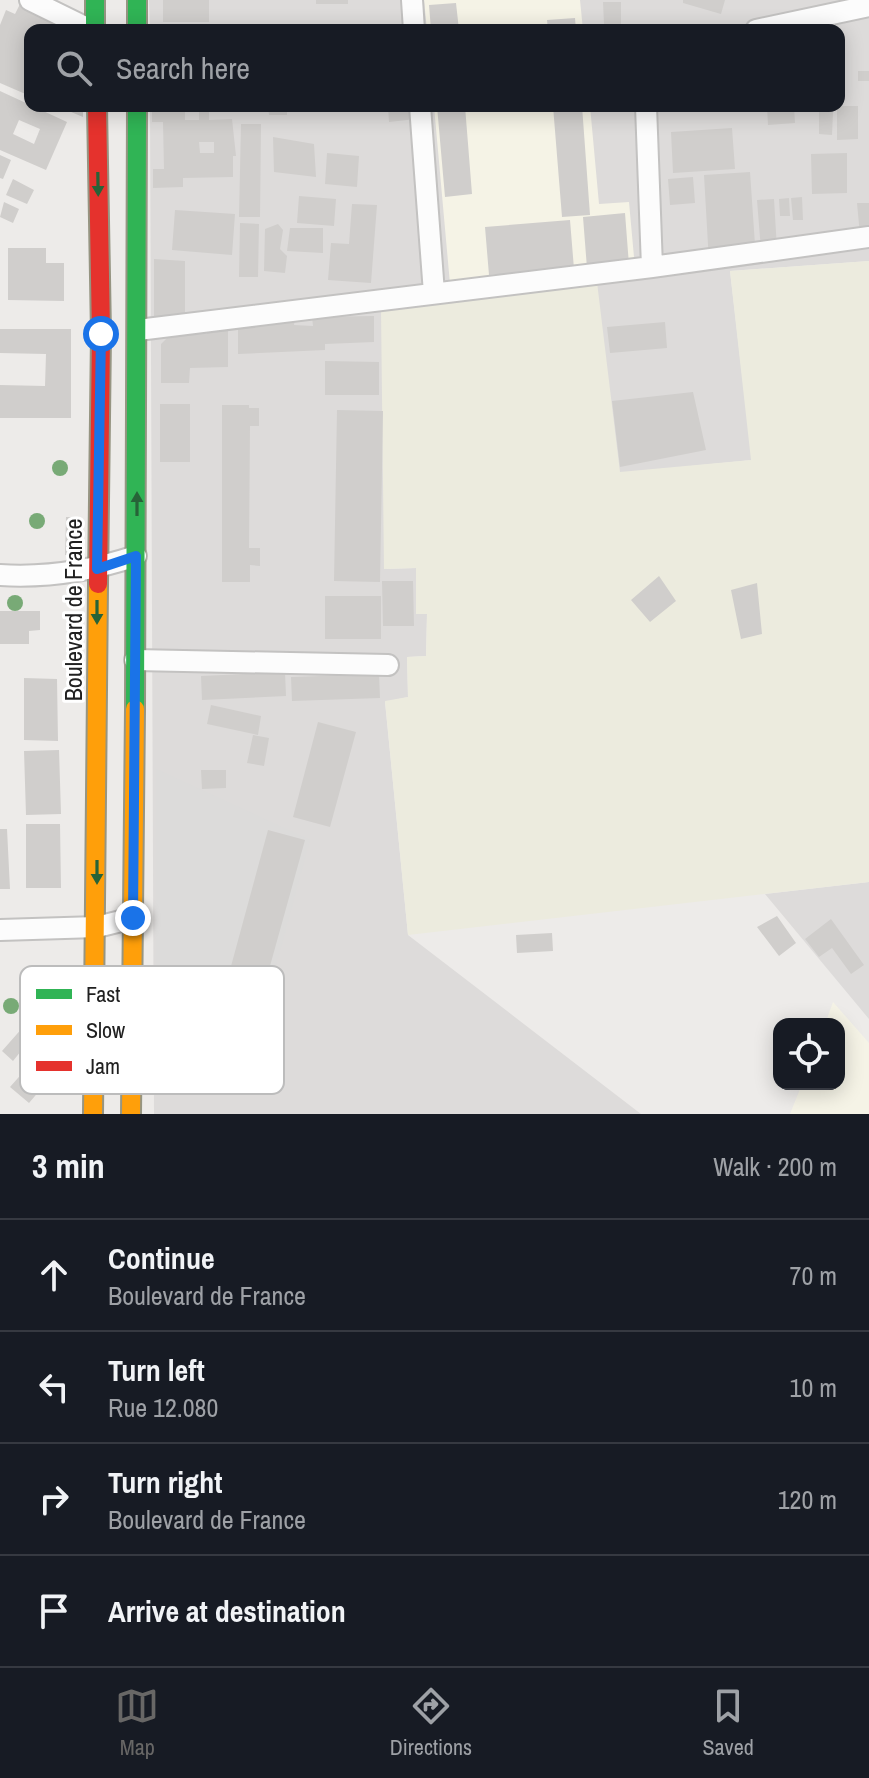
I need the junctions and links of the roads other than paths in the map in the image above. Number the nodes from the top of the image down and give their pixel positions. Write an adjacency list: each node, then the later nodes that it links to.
1 (30, 0): 6 (street)
2 (95, 0): 7 (street)
3 (137, 0): 8 (street)
4 (412, 0): 9 (street)
5 (869, 6): 10 (street)
6 (80, 24)
7 (93, 24)
8 (137, 24)
9 (414, 24)
10 (784, 24)
11 (97, 112): 20 (street, Boulevard de France, one-way to 20)
12 (137, 112): 18 (street)
13 (420, 112): 17 (street)
14 (646, 112): 16 (street)
15 (869, 237): 16 (street)
16 (652, 267): 17 (street)
17 (434, 293): 18 (street)
18 (138, 330): 19 (street, one-way to 18)
19 (136, 556): 20 (street); 22 (street)
20 (97, 569): 21 (street); 25 (street, Boulevard de France, one-way to 25)
21 (0, 575)
22 (135, 660): 23 (street); 24 (street)
23 (388, 665)
24 (133, 918): 25 (street); 28 (street)
25 (97, 927): 26 (street); 27 (street, Boulevard de France)
26 (0, 930)
27 (96, 966)
28 (133, 966)
29 (93, 1094): 31 (street, Boulevard de France)
30 (131, 1094): 32 (street)
31 (93, 1114)
32 (131, 1114)

